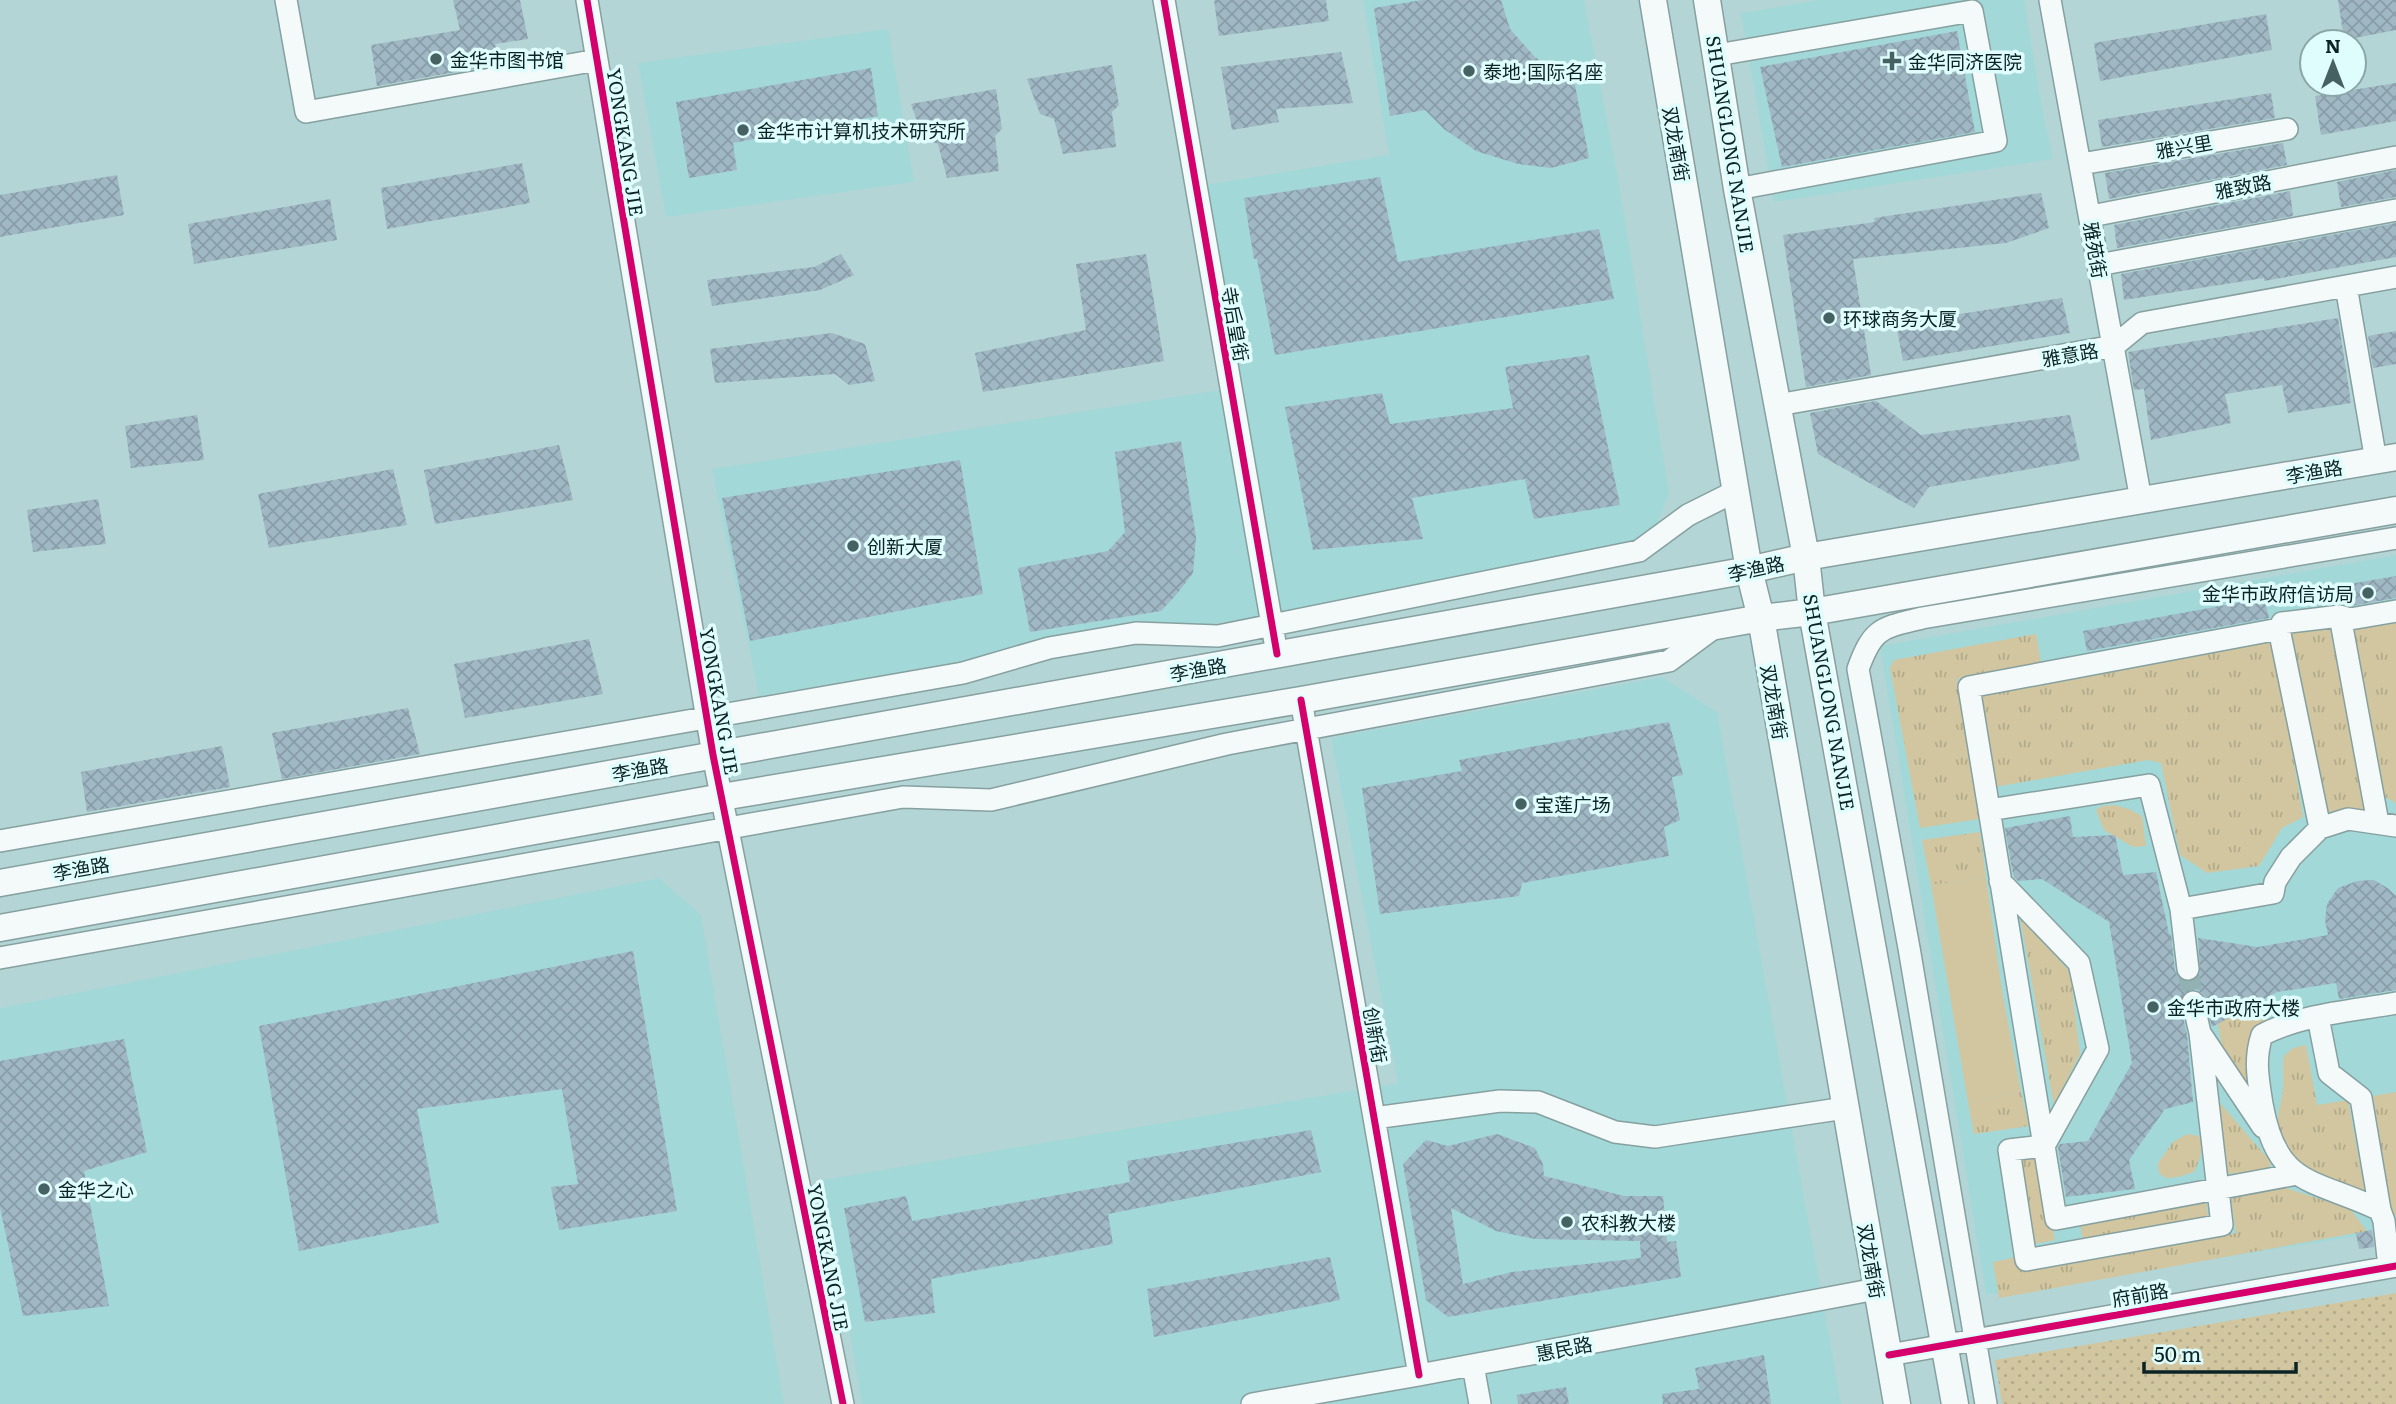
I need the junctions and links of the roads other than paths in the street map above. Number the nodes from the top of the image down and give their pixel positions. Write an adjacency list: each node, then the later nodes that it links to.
1 (286, 0): 8 (street)
2 (587, 0): 8 (street, YONGKANG JIE)
3 (1164, 0): 31 (street, 寺后皇街)
4 (1653, 0): 21 (main road, 双龙南街)
5 (1707, 0): 7 (main road, SHUANGLONG NANJIE)
6 (2050, 0): 11 (street, 雅苑街)
7 (1717, 55): 12 (main road, SHUANGLONG NANJIE); 12 (street)
8 (597, 60): 36 (street, YONGKANG JIE)
9 (2287, 129): 11 (street, 雅兴里)
10 (2396, 157): 14 (street, 雅致路)
11 (2081, 164): 14 (street, 雅苑街)
12 (1737, 188): 19 (main road, SHUANGLONG NANJIE)
13 (2396, 210): 15 (street)
14 (2091, 216): 15 (street, 雅苑街)
15 (2098, 265): 18 (street, 雅苑街)
16 (2396, 277): 17 (street, 雅意路)
17 (2346, 286): 18 (street, 雅意路); 20 (street)
18 (2114, 346): 19 (street, 雅意路); 22 (street, 雅苑街)
19 (1778, 405): 25 (main road, SHUANGLONG NANJIE)
20 (2386, 459): 22 (main road, 李渔路)
21 (1736, 491): 26 (main road, 双龙南街); 31 (street)
22 (2141, 500): 25 (main road, 李渔路)
23 (2396, 510): 28 (main road)
24 (2396, 538): 66 (street)
25 (1806, 557): 26 (main road, 李渔路); 28 (main road, SHUANGLONG NANJIE)
26 (1749, 570): 30 (main road, 双龙南街); 34 (main road, 李渔路)
27 (2396, 611): 29 (street)
28 (1812, 612): 30 (main road); 67 (main road, SHUANGLONG NANJIE)
29 (2340, 616): 33 (street); 41 (street)
30 (1761, 618): 32 (main road); 55 (main road, 双龙南街)
31 (1272, 625): 34 (street, 寺后皇街); 36 (street)
32 (1717, 626): 35 (main road); 37 (street)
33 (2279, 629): 40 (street); 42 (street)
34 (1277, 654): 38 (main road, 李渔路)
35 (1301, 700): 37 (street, 创新街); 39 (main road)
36 (707, 719): 38 (street, YONGKANG JIE); 44 (street)
37 (1306, 729): 43 (street); 56 (street, 创新街)
38 (713, 755): 39 (street, YONGKANG JIE); 46 (main road, 李渔路)
39 (722, 797): 43 (street, YONGKANG JIE); 48 (main road)
40 (1989, 810): 45 (street); 47 (street)
41 (2387, 824): 42 (street)
42 (2320, 828): 47 (street)
43 (728, 829): 49 (street); 71 (street, YONGKANG JIE)
44 (0, 841)
45 (2000, 881): 58 (street); 58 (street)
46 (0, 883)
47 (2181, 909): 50 (street)
48 (0, 928)
49 (0, 958)
50 (2188, 969)
51 (2193, 1002): 54 (street)
52 (2396, 1003): 53 (street)
53 (2318, 1017): 57 (street); 61 (street)
54 (2200, 1033): 57 (street); 60 (street)
55 (1845, 1108): 56 (street); 65 (main road, 双龙南街)
56 (1374, 1118): 70 (street, 创新街)
57 (2267, 1133): 59 (street)
58 (2045, 1146): 62 (street); 63 (street)
59 (2297, 1174): 60 (street); 61 (street)
60 (2218, 1187): 62 (street); 63 (street)
61 (2379, 1210): 64 (street)
62 (2069, 1216): 63 (street)
63 (2075, 1251)
64 (2393, 1267): 66 (street, 府前路)
65 (1877, 1289): 68 (main road, 双龙南街); 69 (street, 惠民路)
66 (1975, 1339): 67 (street, 府前路); 76 (street)
67 (1944, 1344): 68 (street, 府前路); 75 (main road, SHUANGLONG NANJIE)
68 (1889, 1355): 74 (main road, 双龙南街)
69 (1473, 1365): 70 (street, 惠民路); 73 (street)
70 (1419, 1375): 72 (street, 惠民路)
71 (843, 1404)
72 (1252, 1404)
73 (1480, 1404)
74 (1897, 1404)
75 (1955, 1404)
76 (1986, 1404)

